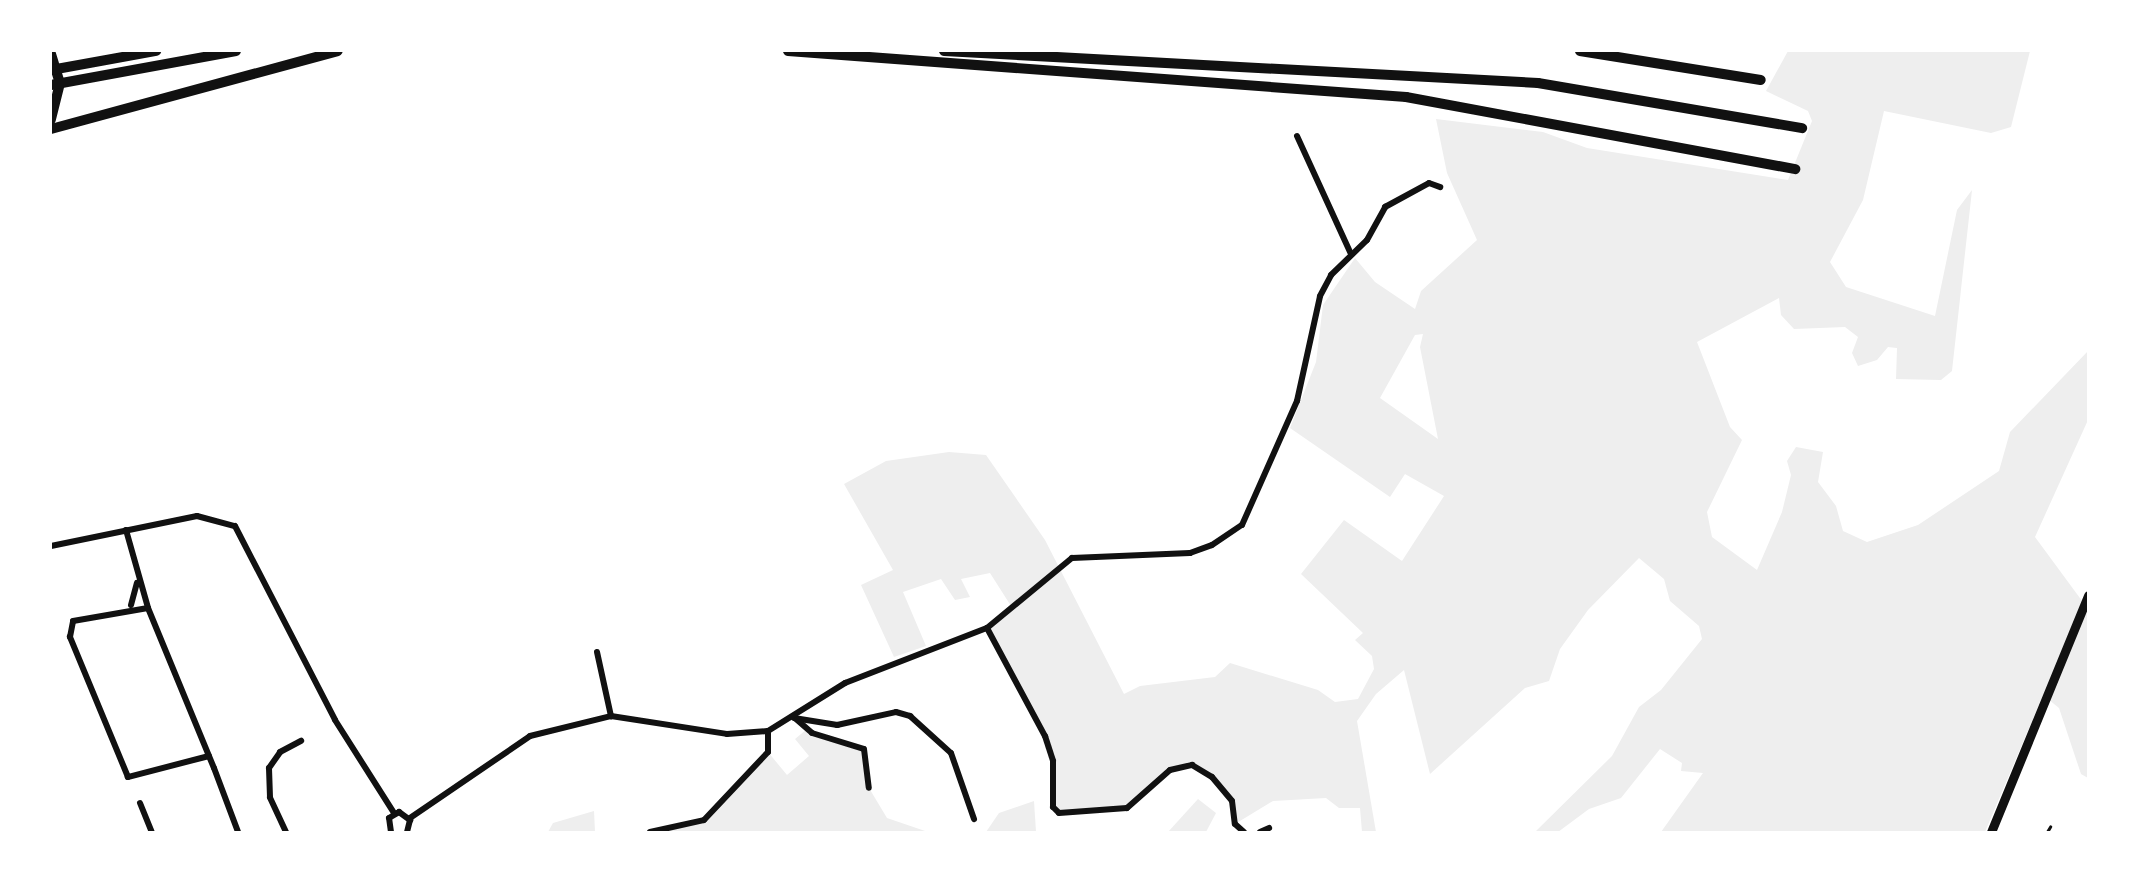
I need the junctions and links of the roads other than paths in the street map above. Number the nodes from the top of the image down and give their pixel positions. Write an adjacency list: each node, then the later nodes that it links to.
1 (156, 51): 8 (highway)
2 (236, 51): 10 (highway)
3 (338, 51): 13 (highway)
4 (788, 51): 15 (highway)
5 (944, 51): 12 (highway)
6 (1580, 51): 9 (highway)
7 (51, 54): 11 (highway)
8 (51, 70)
9 (1761, 80)
10 (51, 85)
11 (51, 120)
12 (1802, 128)
13 (51, 129)
14 (1297, 136): 17 (street)
15 (1795, 169)
16 (1440, 187): 17 (street)
17 (1350, 251): 24 (street)
18 (126, 530): 19 (street); 20 (street); 33 (street)
19 (51, 546)
20 (137, 581): 22 (street); 23 (street)
21 (2088, 595): 46 (main road)
22 (130, 606): 23 (street); 30 (street)
23 (148, 608): 30 (street)
24 (987, 628): 27 (street); 44 (street)
25 (597, 652): 26 (street)
26 (611, 716): 28 (street); 34 (street)
27 (794, 718): 28 (street); 31 (street); 35 (street)
28 (768, 730): 43 (street)
29 (302, 741): 40 (street)
30 (209, 756): 39 (street)
31 (869, 788)
32 (140, 803): 38 (street)
33 (394, 813): 34 (street); 41 (street)
34 (410, 818): 42 (street)
35 (974, 819)
36 (2050, 827): 47 (lane)
37 (1269, 828): 45 (street)
38 (152, 832)
39 (238, 832)
40 (286, 832)
41 (391, 832)
42 (407, 832)
43 (650, 832)
44 (1244, 832)
45 (1260, 832)
46 (1991, 832)
47 (2047, 832)

